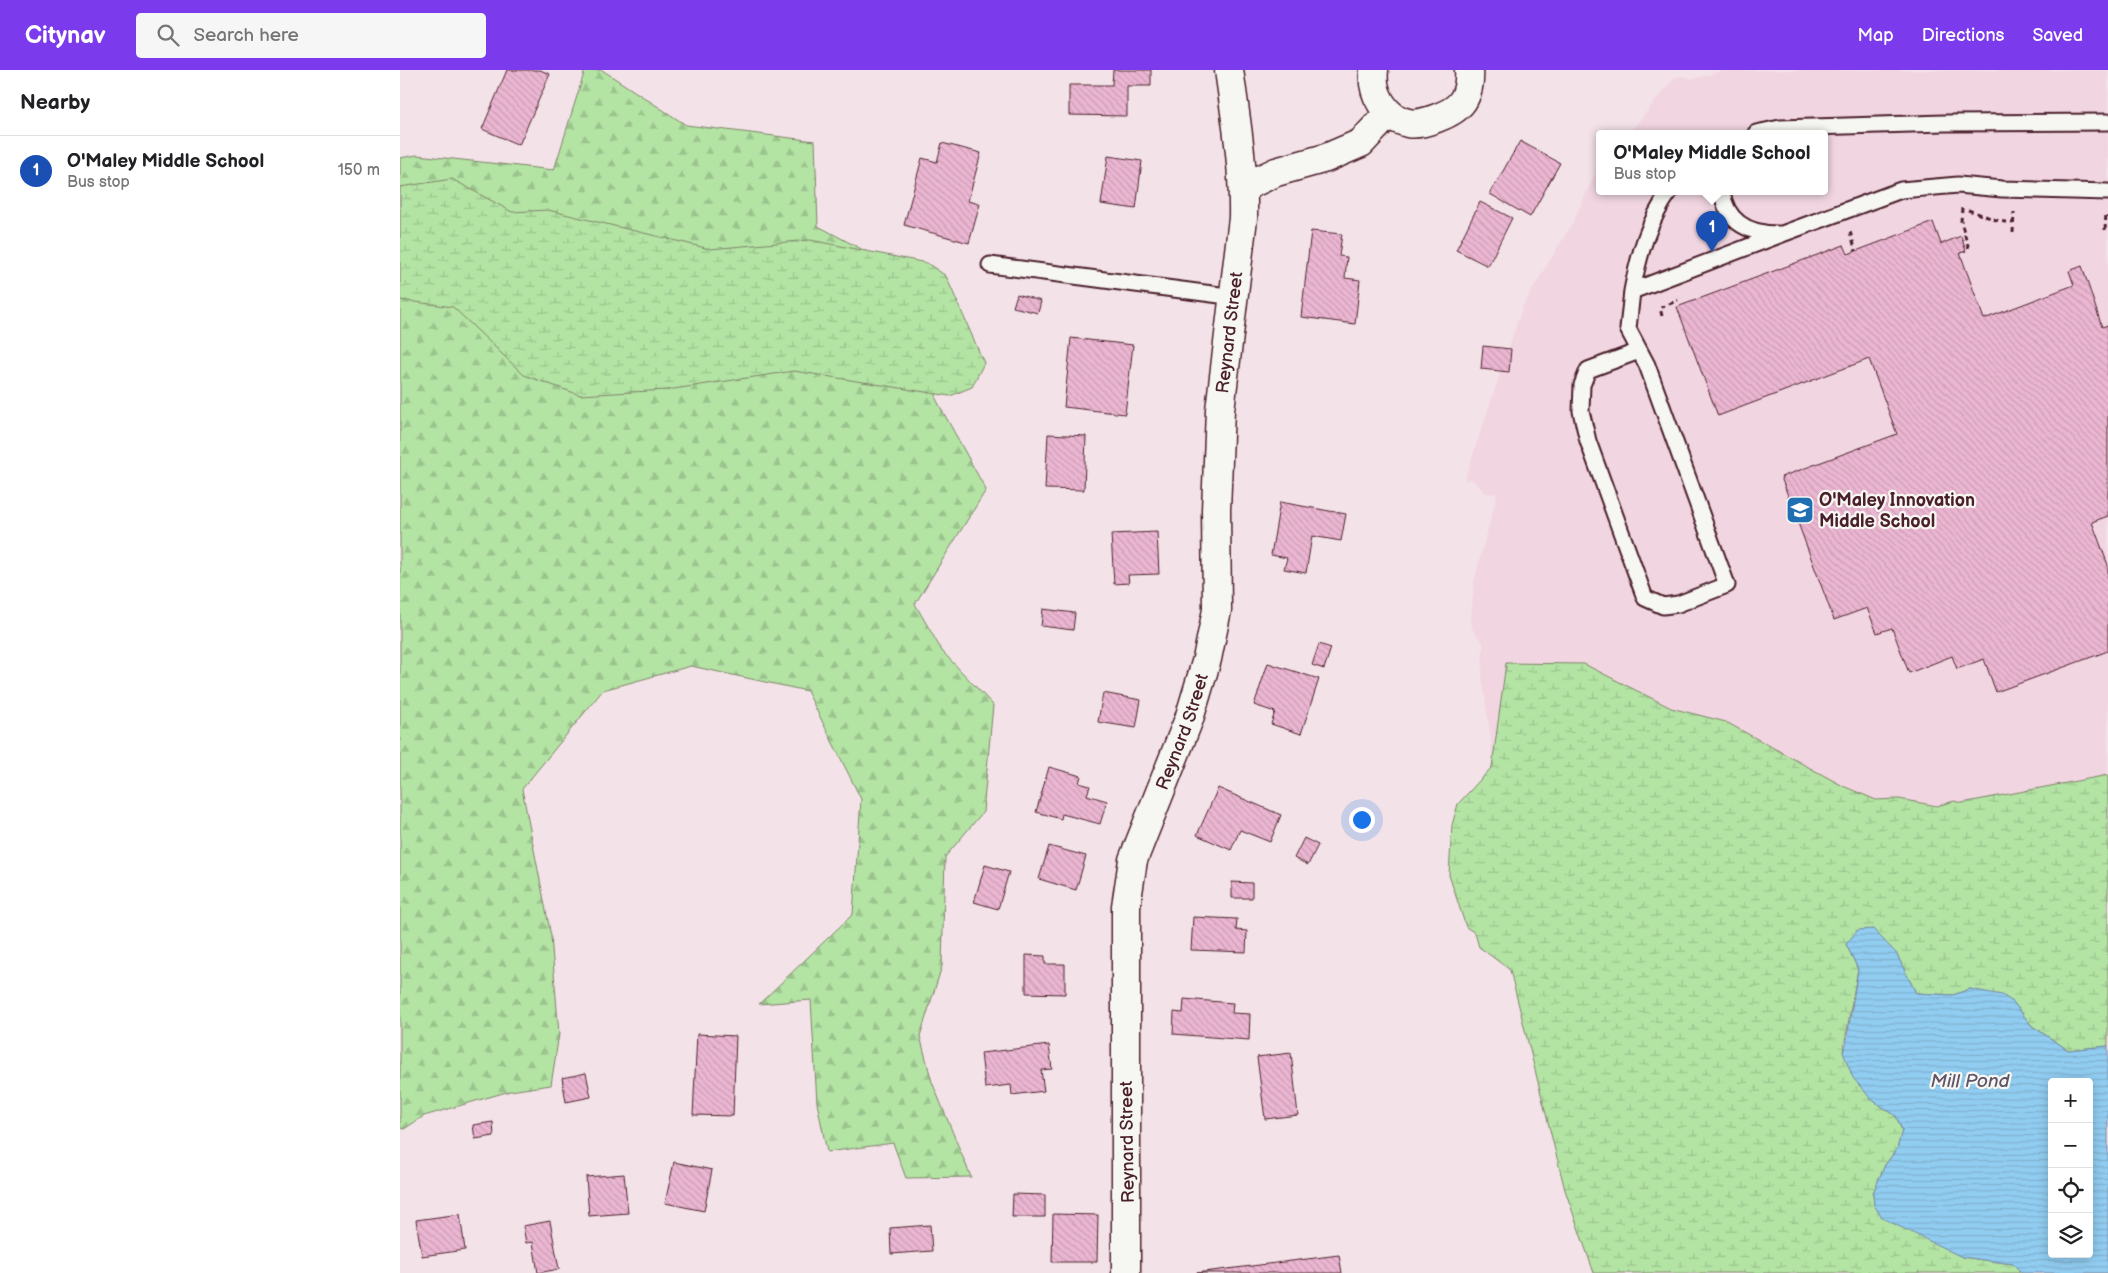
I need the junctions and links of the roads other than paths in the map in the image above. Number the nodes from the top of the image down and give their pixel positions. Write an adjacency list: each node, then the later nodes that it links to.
1 (1228, 70): 7 (street, Reynard Street)
2 (1374, 70): 4 (street)
3 (1469, 70): 4 (street)
4 (1388, 114): 7 (street)
5 (2108, 122): 6 (lane)
6 (1776, 130)
7 (1244, 186): 14 (street, Reynard Street)
8 (2108, 192): 11 (lane)
9 (1667, 195): 13 (lane)
10 (1724, 195): 11 (lane)
11 (1782, 234): 13 (lane)
12 (990, 265): 14 (lane)
13 (1632, 291): 15 (lane)
14 (1235, 297): 16 (street, Reynard Street)
15 (1639, 351): 15 (lane)
16 (1126, 1273)

